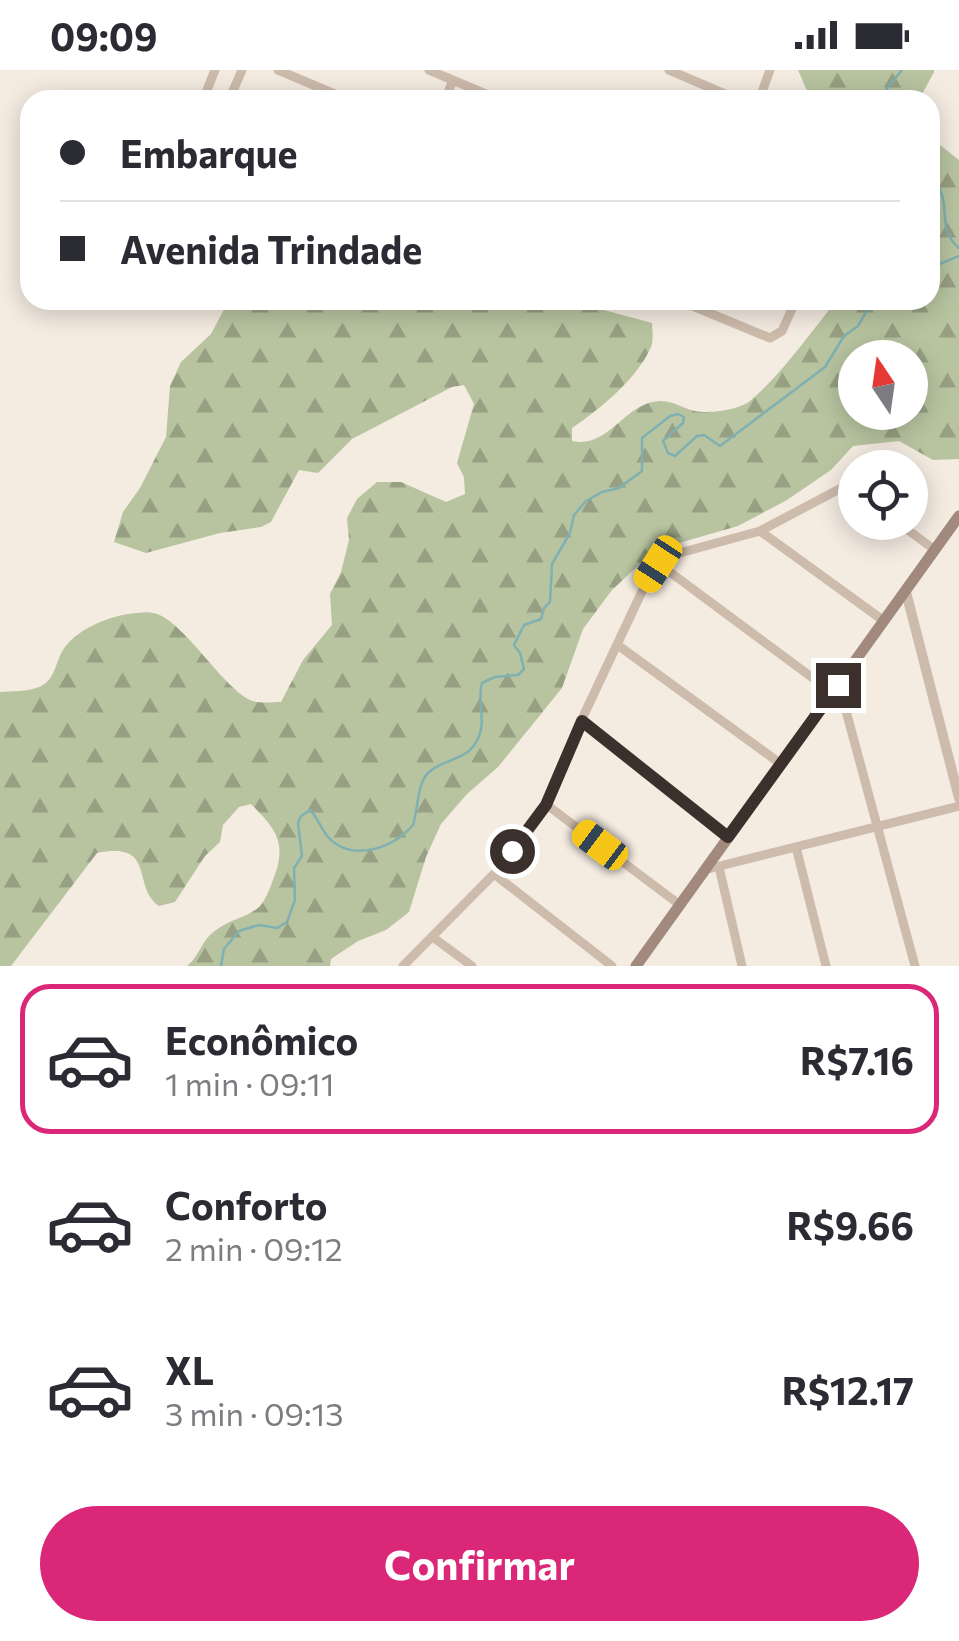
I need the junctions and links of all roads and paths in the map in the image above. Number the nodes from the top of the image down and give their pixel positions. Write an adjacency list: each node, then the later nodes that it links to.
1 (278, 70): 5 (street)
2 (429, 70): 4 (street)
3 (668, 70): 8 (street)
4 (453, 80): 6 (street); 7 (street)
5 (325, 90)
6 (449, 90)
7 (476, 90)
8 (715, 90)
9 (702, 310): 10 (street)
10 (791, 310)
11 (838, 489): 13 (street)
12 (959, 516): 15 (main road)
13 (760, 531): 16 (street); 18 (street)
14 (921, 540): 15 (street)
15 (935, 550): 17 (main road)
16 (658, 564): 19 (street); 20 (street)
17 (906, 592): 18 (main road); 23 (street)
18 (884, 621): 20 (main road)
19 (619, 646): 21 (street); 22 (street)
20 (836, 689): 22 (main road); 26 (street)
21 (582, 721): 24 (street); 27 (street)
22 (781, 764): 27 (main road)
23 (959, 798)
24 (546, 805): 31 (street); 32 (street)
25 (959, 806): 26 (street)
26 (879, 826): 28 (street); 40 (street)
27 (728, 837): 30 (main road)
28 (796, 847): 29 (street); 39 (street)
29 (719, 867): 30 (street); 38 (street)
30 (704, 870): 32 (main road)
31 (494, 874): 33 (street); 37 (street)
32 (680, 905): 34 (main road)
33 (434, 938): 35 (street); 36 (street)
34 (642, 963)
35 (403, 966)
36 (472, 966)
37 (612, 966)
38 (742, 966)
39 (826, 966)
40 (915, 966)

